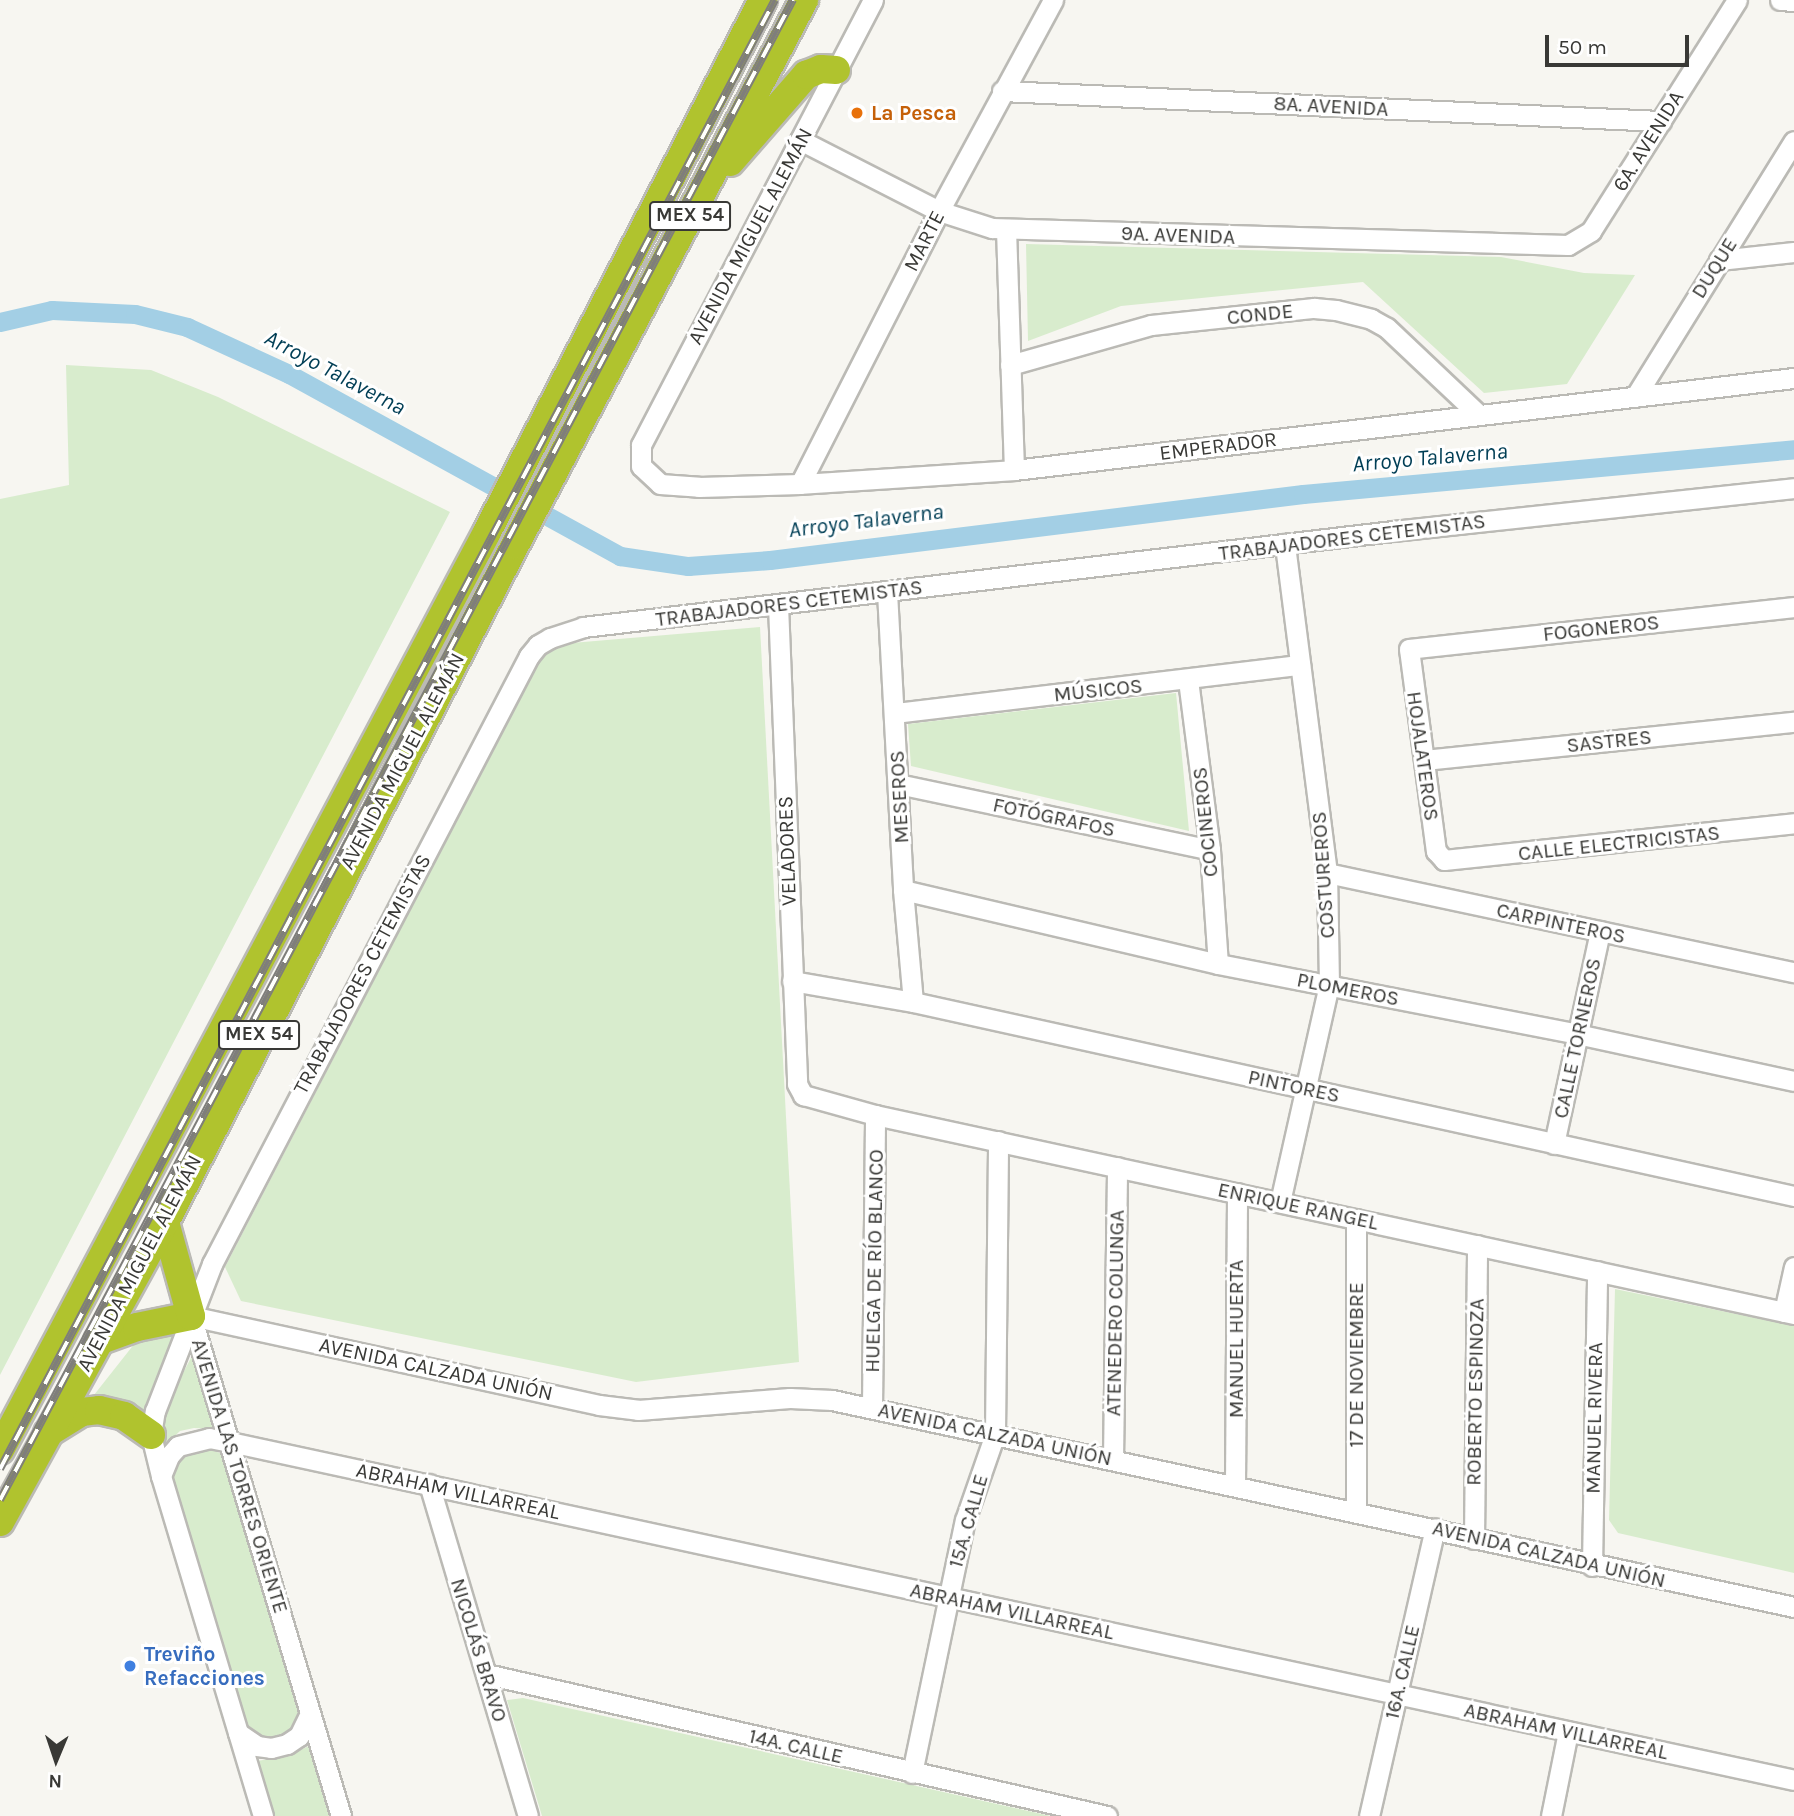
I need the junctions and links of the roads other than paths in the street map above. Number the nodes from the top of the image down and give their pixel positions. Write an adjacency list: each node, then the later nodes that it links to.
1 (763, 0): 73 (highway, AVENIDA MIGUEL ALEMÁN / MEX 54)
2 (804, 0): 13 (highway, AVENIDA MIGUEL ALEMÁN / MEX 54)
3 (873, 0): 8 (street, AVENIDA MIGUEL ALEMÁN)
4 (1053, 0): 9 (street, MARTE)
5 (1737, 0): 10 (street, 6A. AVENIDA)
6 (1780, 0): 7 (street)
7 (1794, 1)
8 (836, 70): 11 (street, AVENIDA MIGUEL ALEMÁN); 13 (highway)
9 (1002, 91): 10 (street, 8A. AVENIDA); 14 (street, MARTE)
10 (1661, 121): 16 (street, 6A. AVENIDA)
11 (800, 140): 14 (street, 9A. AVENIDA); 24 (street, AVENIDA MIGUEL ALEMÁN)
12 (1794, 141): 18 (street, DUQUE)
13 (713, 173): 61 (highway, AVENIDA MIGUEL ALEMÁN / MEX 54)
14 (939, 211): 15 (street, 9A. AVENIDA); 25 (street, MARTE)
15 (1006, 229): 16 (street, 9A. AVENIDA); 19 (street)
16 (1576, 243)
17 (1794, 252): 18 (street)
18 (1719, 260): 21 (street, DUQUE)
19 (1010, 365): 22 (street, CONDE); 23 (street)
20 (1794, 378): 21 (street, EMPERADOR)
21 (1635, 397): 22 (street, EMPERADOR)
22 (1478, 414): 23 (street, EMPERADOR)
23 (1014, 470): 25 (street, EMPERADOR)
24 (645, 473): 25 (street, EMPERADOR)
25 (800, 484)
26 (1794, 488): 27 (street, TRABAJADORES CETEMISTAS)
27 (1285, 544): 28 (street, TRABAJADORES CETEMISTAS); 32 (street, COSTUREROS)
28 (887, 592): 29 (street, TRABAJADORES CETEMISTAS); 34 (street, MESEROS)
29 (778, 604): 46 (street, VELADORES); 66 (street, TRABAJADORES CETEMISTAS)
30 (1794, 607): 31 (street, FOGONEROS)
31 (1409, 649): 36 (street, HOJALATEROS)
32 (1300, 665): 33 (street, MÚSICOS); 41 (street, COSTUREROS)
33 (1188, 680): 34 (street, MÚSICOS); 39 (street, COCINEROS)
34 (895, 713): 37 (street, MESEROS)
35 (1794, 722): 36 (street, SASTRES)
36 (1424, 760): 40 (street, HOJALATEROS)
37 (898, 784): 39 (street, FOTÓGRAFOS); 42 (street, MESEROS)
38 (1794, 823): 40 (street, CALLE ELECTRICISTAS)
39 (1210, 850): 44 (street, COCINEROS)
40 (1444, 860)
41 (1327, 873): 43 (street, CARPINTEROS); 47 (street, COSTUREROS)
42 (903, 890): 44 (street, PLOMEROS); 48 (street, MESEROS)
43 (1600, 931): 45 (street, CARPINTEROS); 49 (street, CALLE TORNEROS)
44 (1218, 964): 47 (street, PLOMEROS)
45 (1794, 972)
46 (792, 981): 48 (street, PINTORES); 52 (street, VELADORES)
47 (1329, 985): 49 (street, PLOMEROS); 51 (street, COSTUREROS)
48 (913, 1002): 51 (street, PINTORES)
49 (1577, 1034): 50 (street, PLOMEROS); 55 (street, CALLE TORNEROS)
50 (1794, 1081)
51 (1307, 1089): 55 (street, PINTORES); 59 (street, COSTUREROS)
52 (803, 1095): 53 (street, ENRIQUE RANGEL)
53 (875, 1115): 54 (street, ENRIQUE RANGEL); 68 (street, HUELGA DE RÍO BLANCO)
54 (998, 1141): 56 (street, ENRIQUE RANGEL); 69 (street, 15A. CALLE)
55 (1554, 1144): 58 (street, PINTORES)
56 (1117, 1167): 57 (street, ENRIQUE RANGEL); 74 (street, ATENEDERO COLUNGA)
57 (1237, 1193): 59 (street, ENRIQUE RANGEL); 77 (street, MANUEL HUERTA)
58 (1794, 1196)
59 (1280, 1202): 60 (street, ENRIQUE RANGEL)
60 (1356, 1219): 62 (street, ENRIQUE RANGEL); 78 (street, 17 DE NOVIEMBRE)
61 (165, 1222): 66 (highway); 67 (highway, AVENIDA MIGUEL ALEMÁN / MEX 54)
62 (1477, 1245): 64 (street, ENRIQUE RANGEL); 81 (street, ROBERTO ESPINOZA)
63 (1794, 1267): 65 (street)
64 (1597, 1271): 65 (street, ENRIQUE RANGEL); 82 (street, MANUEL RIVERA)
65 (1789, 1313)
66 (191, 1316): 67 (highway); 68 (street, AVENIDA CALZADA UNIÓN); 71 (street, AVENIDA LAS TORRES ORIENTE); 72 (street, AVENIDA LAS TORRES ORIENTE)
67 (98, 1341): 70 (highway, AVENIDA MIGUEL ALEMÁN / MEX 54)
68 (872, 1408): 69 (street, AVENIDA CALZADA UNIÓN)
69 (995, 1434): 74 (street, AVENIDA CALZADA UNIÓN); 83 (street, 15A. CALLE)
70 (46, 1435): 71 (highway); 79 (highway, AVENIDA MIGUEL ALEMÁN / MEX 54)
71 (150, 1435): 75 (street)
72 (230, 1442): 75 (street, ABRAHAM VILLARREAL); 76 (street, ABRAHAM VILLARREAL); 87 (street, AVENIDA LAS TORRES ORIENTE)
73 (0, 1450)
74 (1113, 1459): 77 (street, AVENIDA CALZADA UNIÓN)
75 (162, 1476): 89 (street)
76 (429, 1484): 83 (street, ABRAHAM VILLARREAL); 85 (street, NICOLÁS BRAVO)
77 (1235, 1485): 78 (street, AVENIDA CALZADA UNIÓN)
78 (1356, 1511): 80 (street, AVENIDA CALZADA UNIÓN)
79 (0, 1522)
80 (1435, 1528): 81 (street, AVENIDA CALZADA UNIÓN); 86 (street, 16A. CALLE)
81 (1474, 1539): 82 (street, AVENIDA CALZADA UNIÓN)
82 (1592, 1566): 84 (street, AVENIDA CALZADA UNIÓN)
83 (947, 1597): 86 (street, ABRAHAM VILLARREAL); 90 (street, 15A. CALLE)
84 (1794, 1607)
85 (485, 1674): 90 (street, 14A. CALLE); 94 (street, NICOLÁS BRAVO)
86 (1396, 1695): 88 (street, ABRAHAM VILLARREAL); 96 (street, 16A. CALLE)
87 (310, 1713): 89 (street); 93 (street, AVENIDA LAS TORRES ORIENTE)
88 (1568, 1732): 91 (street, ABRAHAM VILLARREAL); 97 (street)
89 (238, 1733): 92 (street)
90 (912, 1773): 95 (street, 14A. CALLE)
91 (1794, 1780)
92 (262, 1816)
93 (341, 1816)
94 (528, 1816)
95 (1107, 1816)
96 (1369, 1816)
97 (1551, 1816)

